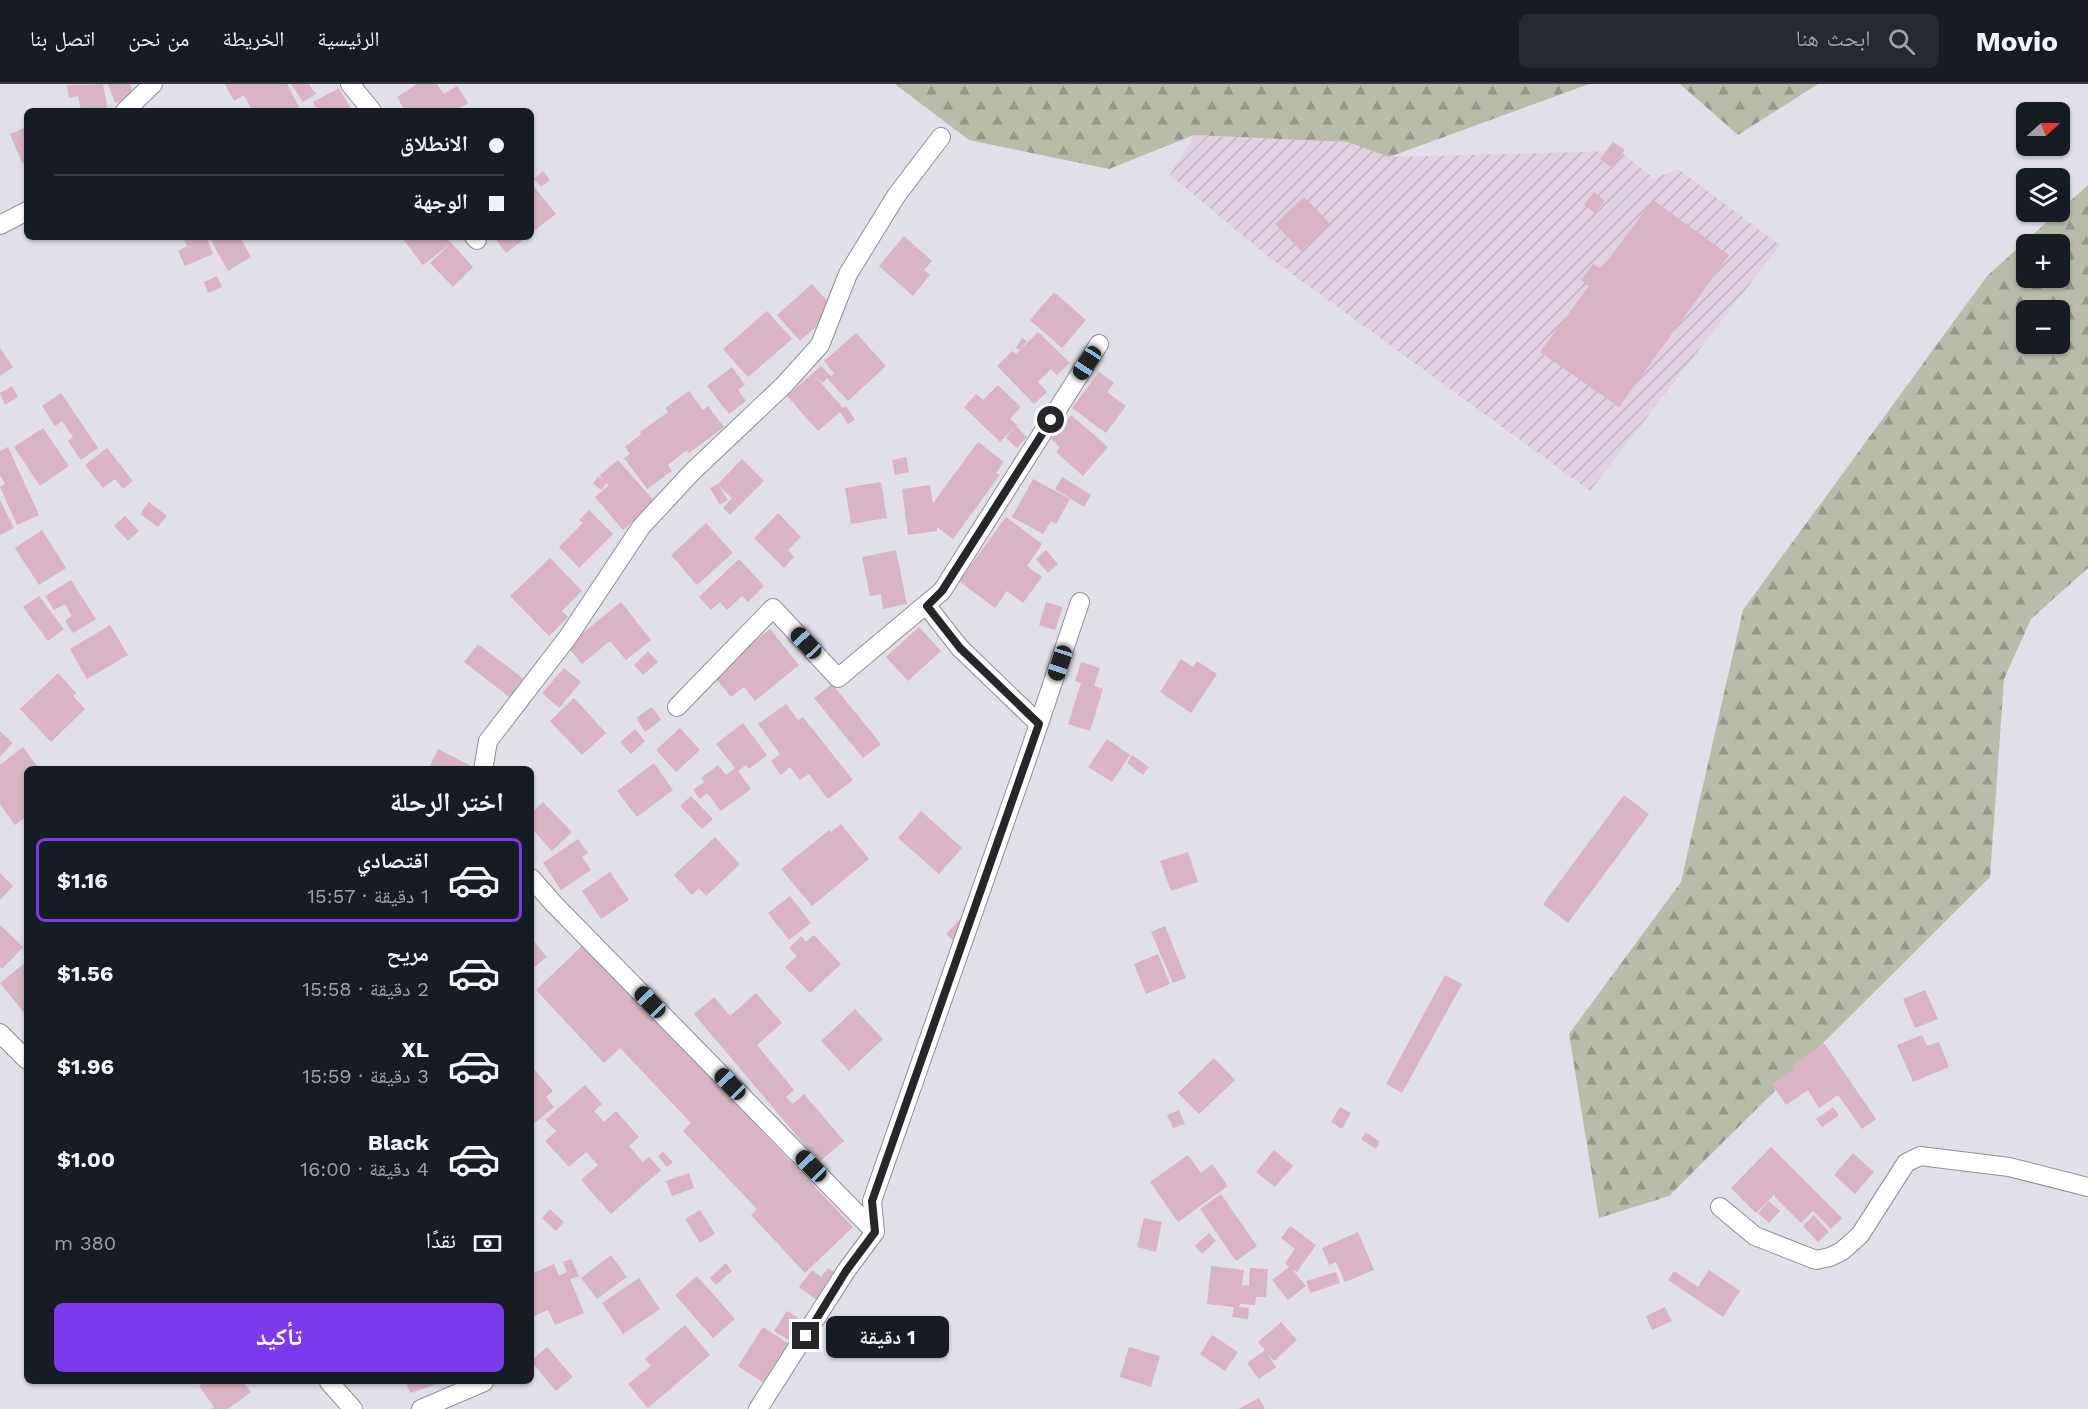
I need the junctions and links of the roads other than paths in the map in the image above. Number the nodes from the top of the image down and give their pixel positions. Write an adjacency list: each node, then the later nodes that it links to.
1 (153, 84): 3 (street)
2 (350, 84): 4 (street)
3 (128, 108)
4 (370, 108)
5 (941, 137): 13 (street)
6 (24, 213): 7 (street)
7 (0, 225)
8 (1099, 344): 10 (street)
9 (1080, 602): 12 (street)
10 (927, 606): 11 (street); 12 (street)
11 (677, 707)
12 (1039, 724): 19 (street)
13 (484, 766)
14 (534, 881): 19 (street)
15 (0, 1033): 16 (street)
16 (24, 1057)
17 (2088, 1187): 18 (street)
18 (1720, 1208)
19 (875, 1232): 24 (street)
20 (331, 1384): 22 (street)
21 (479, 1384): 23 (street)
22 (353, 1409)
23 (421, 1409)
24 (758, 1409)

